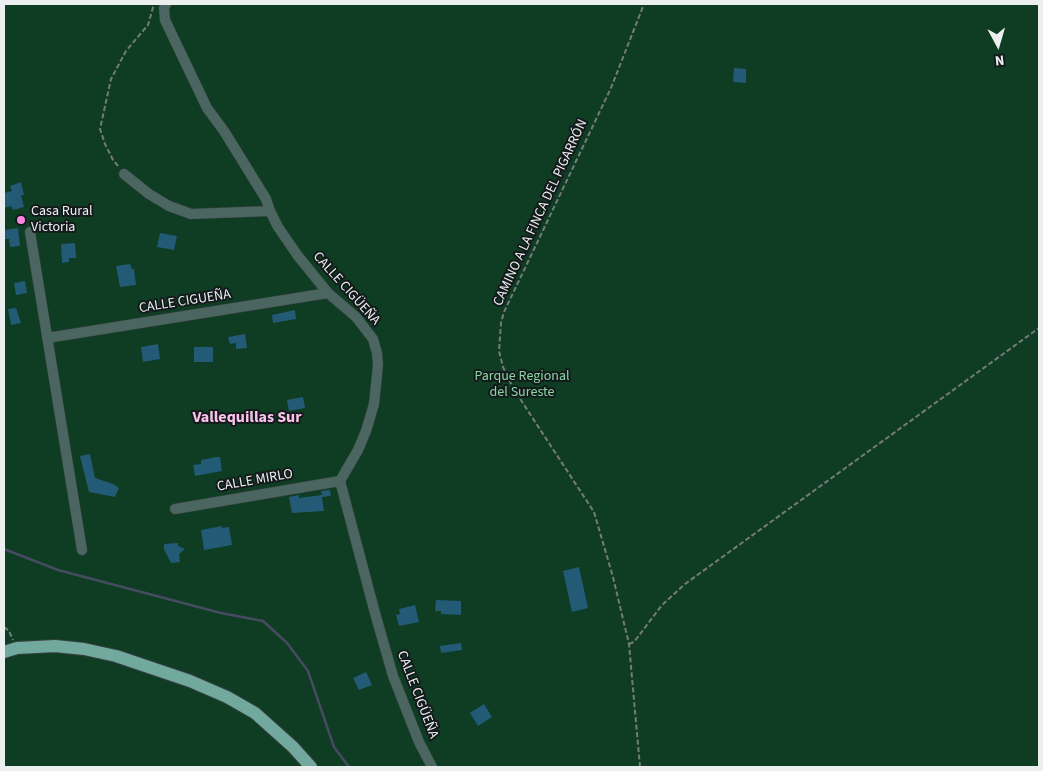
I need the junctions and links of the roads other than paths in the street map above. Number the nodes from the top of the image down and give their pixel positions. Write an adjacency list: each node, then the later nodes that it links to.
1 (166, 4): 3 (street, CALLE CIGÜEÑA)
2 (124, 174): 3 (street)
3 (270, 211): 5 (street, CALLE CIGÜEÑA)
4 (30, 232): 6 (street)
5 (328, 293): 6 (street, CALLE CIGUEÑA); 7 (street, CALLE CIGÜEÑA)
6 (47, 338): 9 (street)
7 (340, 481): 8 (street, CALLE MIRLO); 12 (street, CALLE CIGÜEÑA)
8 (175, 509)
9 (82, 550)
10 (4, 652): 11 (main road)
11 (311, 767)
12 (432, 767)

